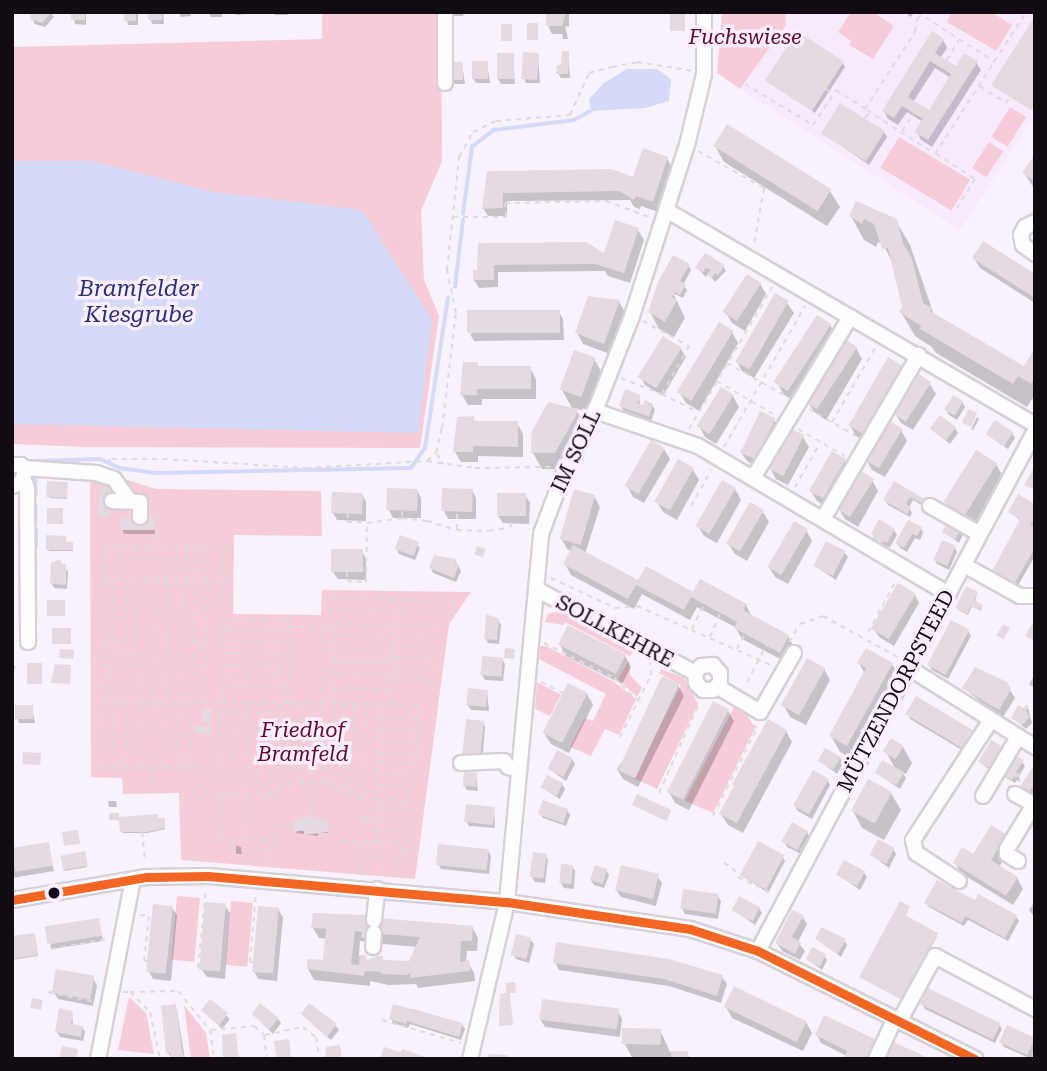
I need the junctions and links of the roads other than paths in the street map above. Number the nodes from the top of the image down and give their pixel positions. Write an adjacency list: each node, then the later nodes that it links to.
1 (445, 12): 3 (street)
2 (704, 12): 4 (street, IM SOLL)
3 (445, 83)
4 (665, 216): 7 (street); 9 (street, IM SOLL)
5 (1035, 222): 6 (street)
6 (1035, 254)
7 (850, 317): 8 (street); 13 (street)
8 (919, 355): 10 (street); 18 (street)
9 (595, 411): 13 (street); 21 (street, IM SOLL)
10 (1035, 425)
11 (1035, 431): 19 (street, MÜTZENDORPSTEED)
12 (18, 475): 15 (street); 24 (street)
13 (753, 478): 18 (street)
14 (112, 501): 15 (street)
15 (130, 501): 17 (street)
16 (930, 506): 19 (street)
17 (140, 515)
18 (823, 519): 22 (street)
19 (980, 534): 20 (street, MÜTZENDORPSTEED)
20 (964, 565): 22 (street, MÜTZENDORPSTEED); 23 (street)
21 (536, 583): 27 (street, SOLLKEHRE); 34 (street, IM SOLL)
22 (948, 594): 26 (street, MÜTZENDORPSTEED)
23 (1035, 596)
24 (28, 642)
25 (791, 649): 28 (street)
26 (910, 666): 29 (street); 45 (street, MÜTZENDORPSTEED)
27 (695, 678): 28 (street, SOLLKEHRE); 28 (street, SOLLKEHRE)
28 (718, 687)
29 (994, 722): 30 (street); 33 (street); 40 (street)
30 (1018, 737): 31 (street); 36 (street)
31 (1035, 747)
32 (461, 763): 34 (street)
33 (973, 764)
34 (519, 769): 43 (street, IM SOLL)
35 (1015, 794): 37 (street)
36 (983, 796)
37 (1035, 804): 38 (street)
38 (1018, 862)
39 (140, 878): 41 (street); 42 (street); 49 (street)
40 (959, 881)
41 (377, 889): 43 (street); 44 (street)
42 (12, 901)
43 (507, 902): 45 (street); 48 (street, IM SOLL)
44 (374, 933)
45 (758, 951): 47 (street)
46 (1035, 1009): 47 (street)
47 (898, 1019): 50 (street); 51 (street)
48 (471, 1053)
49 (97, 1059)
50 (876, 1059)
51 (976, 1059)

